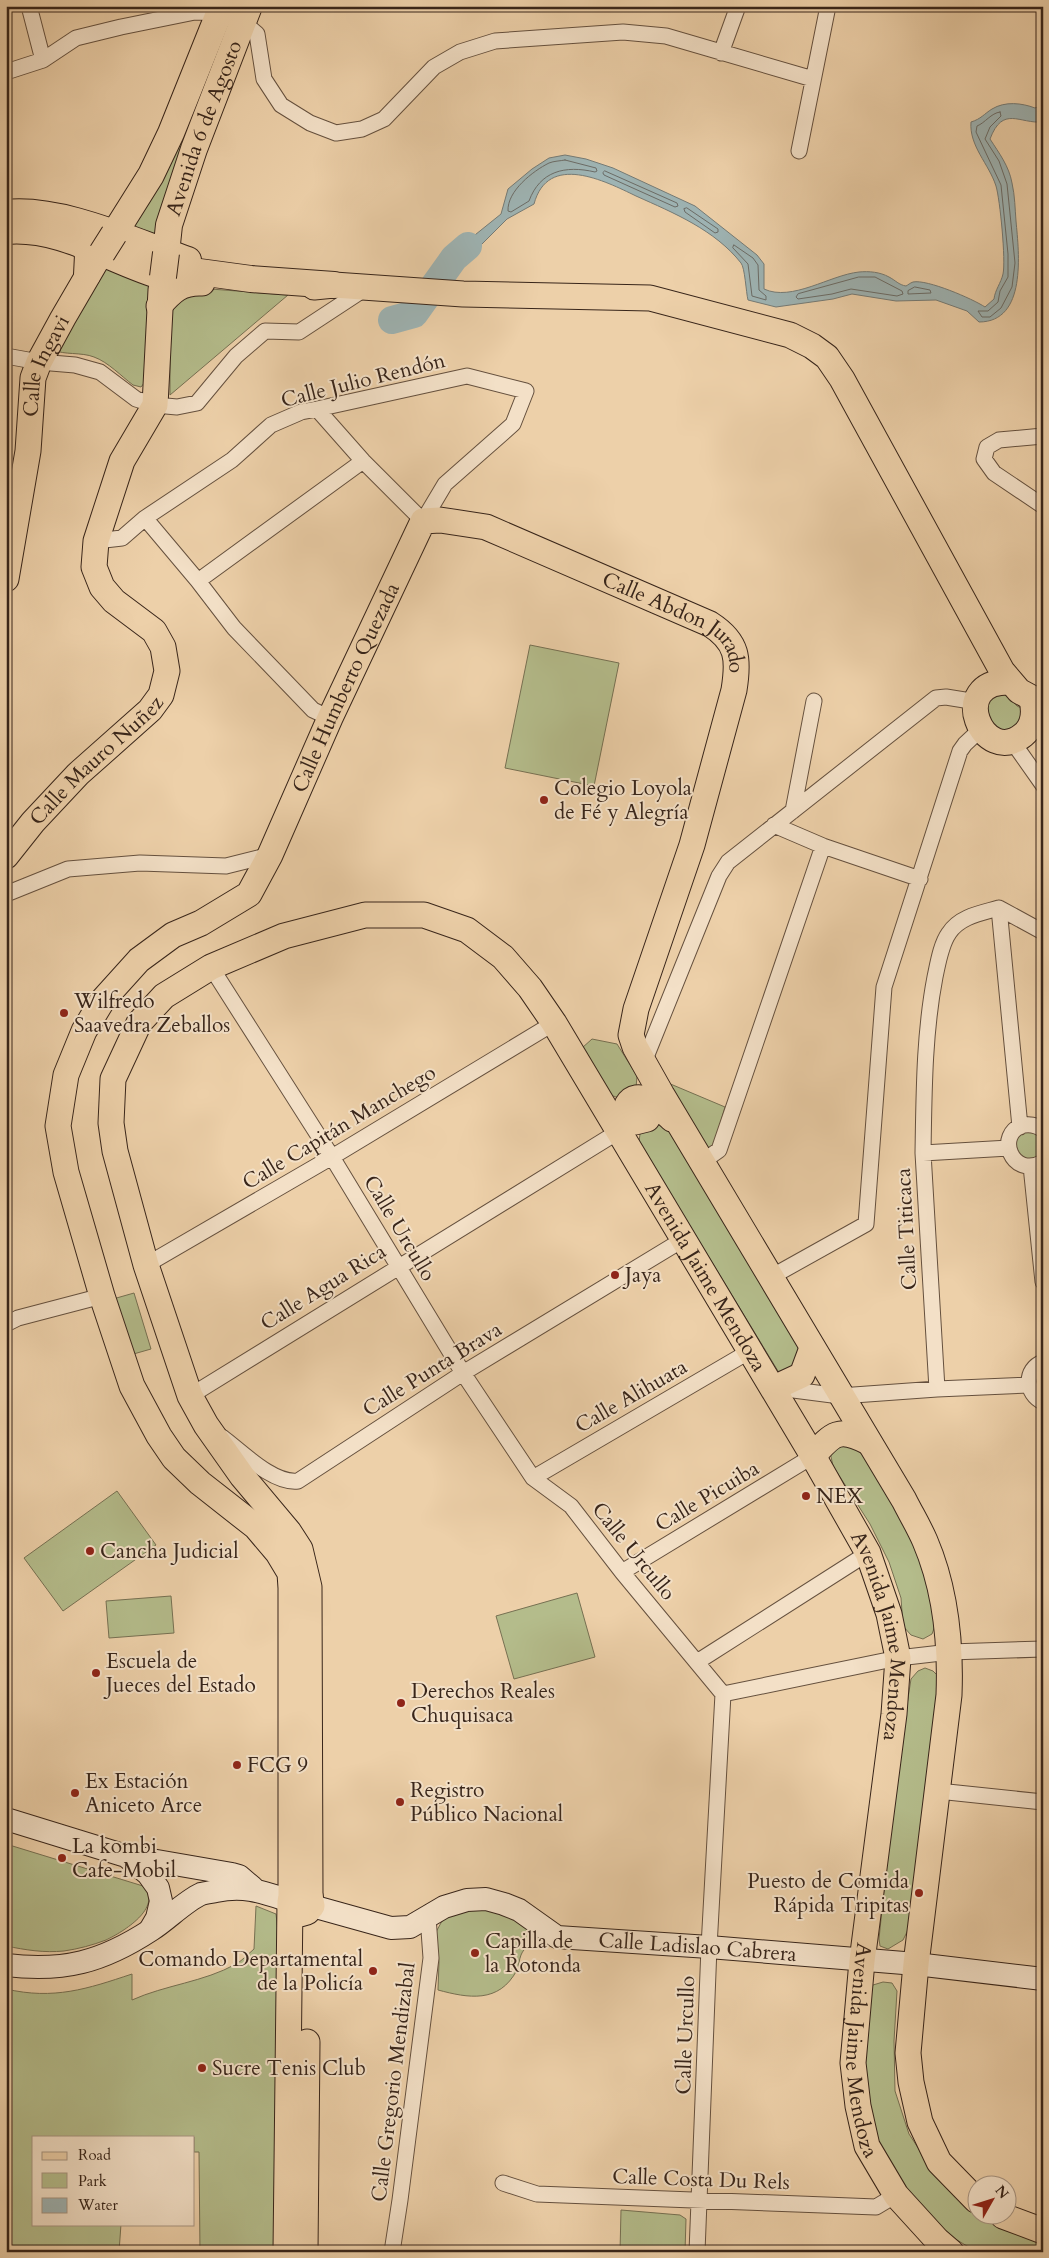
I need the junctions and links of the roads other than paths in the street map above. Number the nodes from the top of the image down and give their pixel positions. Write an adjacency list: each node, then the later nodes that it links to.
1 (29, 6): 6 (street)
2 (738, 6): 5 (street)
3 (828, 6): 8 (street)
4 (233, 12): 5 (street); 6 (street); 13 (highway, Avenida 6 de Agosto); 14 (highway, Avenida 6 de Agosto)
5 (722, 53): 8 (street)
6 (43, 60): 7 (street)
7 (6, 72)
8 (813, 79): 9 (street)
9 (799, 151)
10 (6, 213): 13 (highway)
11 (6, 222): 13 (highway)
12 (6, 231): 13 (highway)
13 (99, 240): 14 (highway); 15 (highway)
14 (177, 268): 16 (highway); 20 (main road, Calle Mauro Nuñez)
15 (87, 275): 19 (main road, Calle Ingavi)
16 (334, 285): 17 (main road)
17 (367, 287): 20 (street); 31 (main road)
18 (6, 356): 19 (street)
19 (39, 362): 20 (street); 27 (main road, Calle Ingavi)
20 (156, 405): 28 (main road, Calle Mauro Nuñez)
21 (317, 408): 23 (street); 25 (street, Calle Julio Rendón); 26 (street, Calle Julio Rendón)
22 (1043, 436): 24 (street)
23 (363, 461): 26 (street); 30 (street)
24 (1043, 506)
25 (145, 518): 28 (street, Calle Julio Rendón); 30 (street)
26 (423, 521): 35 (main road, Calle Humberto Quezada); 50 (main road, Calle Abdon Jurado)
27 (9, 541): 29 (main road, Calle Ingavi)
28 (96, 541): 42 (main road, Calle Mauro Nuñez)
29 (6, 580)
30 (198, 581): 35 (street)
31 (1010, 682): 33 (main road); 34 (main road)
32 (814, 701): 39 (street)
33 (977, 702): 36 (main road); 39 (street)
34 (1038, 713): 37 (main road)
35 (330, 718): 43 (main road, Calle Humberto Quezada)
36 (981, 729): 37 (main road); 44 (street)
37 (1012, 741): 38 (street)
38 (1043, 785)
39 (793, 811): 40 (street)
40 (774, 826): 41 (street); 50 (street)
41 (823, 846): 44 (street); 57 (street)
42 (6, 856)
43 (270, 856): 45 (street); 64 (main road, Calle Humberto Quezada)
44 (920, 879): 62 (street)
45 (6, 894)
46 (999, 908): 47 (street); 52 (street); 55 (street)
47 (1043, 932)
48 (211, 967): 49 (main road, Avenida Jaime Mendoza); 56 (street, Calle Urcullo); 60 (main road, Avenida Jaime Mendoza)
49 (554, 1023): 51 (main road, Avenida Jaime Mendoza); 56 (street, Calle Capitán Manchego)
50 (644, 1062): 51 (main road, Calle Abdon Jurado)
51 (629, 1112): 57 (main road, Avenida Jaime Mendoza); 59 (main road, Avenida Jaime Mendoza); 61 (street, Calle Agua Rica)
52 (1020, 1127): 53 (street); 54 (street)
53 (1043, 1130)
54 (1009, 1148): 55 (street, Calle Titicaca); 58 (street)
55 (923, 1153): 72 (street, Calle Titicaca)
56 (332, 1157): 60 (street, Calle Capitán Manchego); 61 (street, Calle Urcullo)
57 (702, 1162): 62 (main road, Avenida Jaime Mendoza)
58 (1037, 1164): 63 (street)
59 (684, 1239): 67 (main road, Avenida Jaime Mendoza); 69 (street, Calle Punta Brava)
60 (146, 1265): 73 (main road, Avenida Jaime Mendoza)
61 (398, 1266): 69 (street, Calle Urcullo); 73 (street, Calle Agua Rica)
62 (771, 1277): 66 (main road, Avenida Jaime Mendoza)
63 (1043, 1282)
64 (102, 1296): 65 (street); 79 (main road, Calle Humberto Quezada)
65 (10, 1318)
66 (812, 1348): 71 (main road); 74 (main road, Avenida Jaime Mendoza)
67 (750, 1350): 71 (main road, Avenida Jaime Mendoza); 80 (street, Calle Alihuata)
68 (1043, 1362): 70 (street)
69 (463, 1373): 78 (street, Calle Punta Brava); 80 (street, Calle Urcullo)
70 (1028, 1385): 72 (street); 75 (street)
71 (774, 1388): 74 (street); 77 (main road, Avenida Jaime Mendoza)
72 (937, 1389): 74 (street)
73 (190, 1396): 78 (main road, Avenida Jaime Mendoza)
74 (840, 1396): 76 (main road, Avenida Jaime Mendoza)
75 (1043, 1402)
76 (868, 1442): 77 (main road); 86 (main road, Avenida Jaime Mendoza)
77 (813, 1456): 82 (main road, Avenida Jaime Mendoza); 83 (street, Calle Picuiba)
78 (237, 1467): 79 (main road); 81 (main road); 84 (main road, Avenida Jaime Mendoza)
79 (189, 1474): 81 (main road, Calle Humberto Quezada)
80 (533, 1478): 83 (street, Calle Urcullo)
81 (236, 1511): 84 (main road, Calle Humberto Quezada)
82 (868, 1553): 87 (main road, Avenida Jaime Mendoza); 88 (street)
83 (622, 1572): 88 (street, Calle Urcullo)
84 (300, 1587): 95 (main road)
85 (1043, 1649): 86 (street)
86 (950, 1652): 87 (street); 90 (main road, Avenida Jaime Mendoza)
87 (898, 1658): 89 (street); 99 (main road, Avenida Jaime Mendoza)
88 (697, 1662): 89 (street, Calle Urcullo)
89 (723, 1694): 98 (street, Calle Urcullo)
90 (938, 1791): 91 (street); 100 (main road, Avenida Jaime Mendoza)
91 (1043, 1802)
92 (6, 1819): 93 (main road)
93 (126, 1856): 94 (main road, Calle Ladislao Cabrera); 97 (main road)
94 (255, 1889): 95 (main road, Calle Ladislao Cabrera); 97 (main road, Calle Ladislao Cabrera)
95 (300, 1903): 96 (main road, Calle Ladislao Cabrera); 110 (main road); 111 (main road)
96 (428, 1917): 98 (main road, Calle Ladislao Cabrera); 112 (street, Calle Gregorio Mendizabal)
97 (150, 1930): 101 (main road, Calle Ladislao Cabrera)
98 (710, 1947): 99 (main road, Calle Ladislao Cabrera); 106 (street, Calle Urcullo)
99 (862, 1961): 100 (main road, Calle Ladislao Cabrera); 105 (main road, Avenida Jaime Mendoza)
100 (916, 1964): 102 (main road, Calle Ladislao Cabrera); 104 (main road, Avenida Jaime Mendoza)
101 (6, 1965)
102 (1043, 1979)
103 (503, 2183): 106 (street, Calle Costa Du Rels)
104 (966, 2190)
105 (896, 2195): 106 (street, Calle Costa Du Rels); 109 (main road, Avenida Jaime Mendoza)
106 (699, 2201): 113 (street, Calle Urcullo)
107 (1016, 2221): 108 (main road)
108 (1043, 2231)
109 (942, 2248)
110 (286, 2252)
111 (305, 2252)
112 (392, 2252)
113 (697, 2252)

